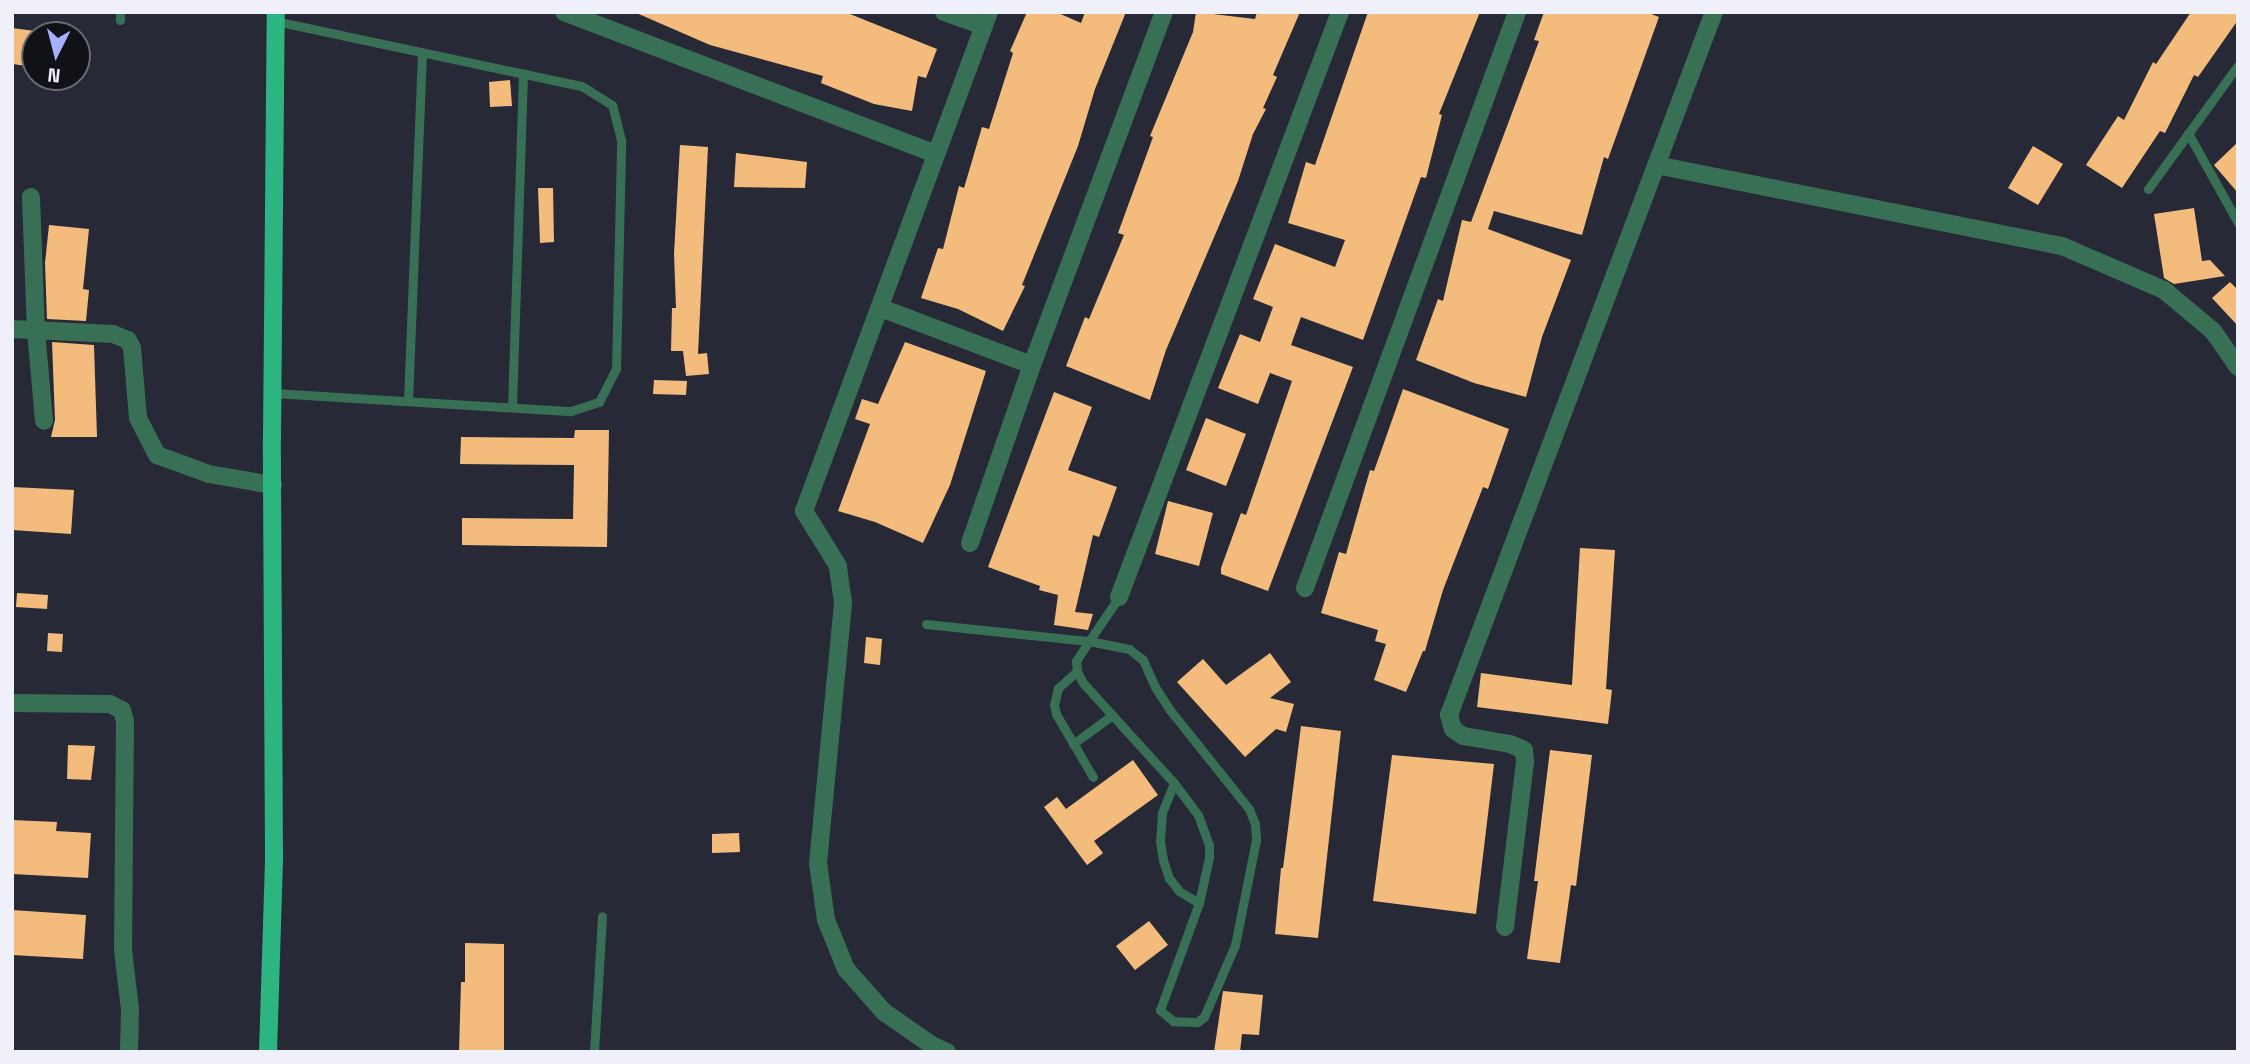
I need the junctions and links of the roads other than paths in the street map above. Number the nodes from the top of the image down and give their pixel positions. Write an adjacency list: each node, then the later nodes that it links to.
1 (565, 12): 13 (street)
2 (944, 12): 8 (street)
3 (1164, 12): 21 (street)
4 (1340, 12): 30 (street)
5 (1517, 12): 29 (street)
6 (1714, 12): 14 (street)
7 (276, 17): 9 (lane); 23 (main road)
8 (986, 19): 13 (street)
9 (422, 52): 11 (lane); 24 (lane)
10 (2238, 65): 12 (lane)
11 (523, 73): 25 (lane); 25 (lane)
12 (2188, 134): 15 (lane); 17 (lane)
13 (936, 154): 18 (street)
14 (1657, 165): 22 (street); 41 (street)
15 (2148, 189)
16 (31, 197): 20 (street)
17 (2238, 223)
18 (881, 308): 21 (street); 45 (street)
19 (12, 329): 20 (street)
20 (36, 331): 26 (street); 27 (street)
21 (1032, 365): 28 (street)
22 (2238, 367)
23 (273, 393): 24 (lane); 27 (main road)
24 (408, 401): 25 (lane)
25 (512, 407)
26 (44, 421)
27 (272, 485): 43 (main road)
28 (970, 543)
29 (1306, 588)
30 (1119, 597): 32 (lane)
31 (926, 624): 32 (lane)
32 (1089, 641): 33 (lane); 39 (lane)
33 (1077, 671): 35 (lane); 36 (lane)
34 (12, 703): 42 (street)
35 (1112, 715): 36 (lane); 38 (lane)
36 (1073, 744): 37 (lane)
37 (1093, 777)
38 (1174, 783): 39 (lane); 39 (lane)
39 (1199, 904)
40 (601, 916): 44 (lane)
41 (1505, 927)
42 (129, 1052)
43 (268, 1052)
44 (594, 1052)
45 (947, 1052)

